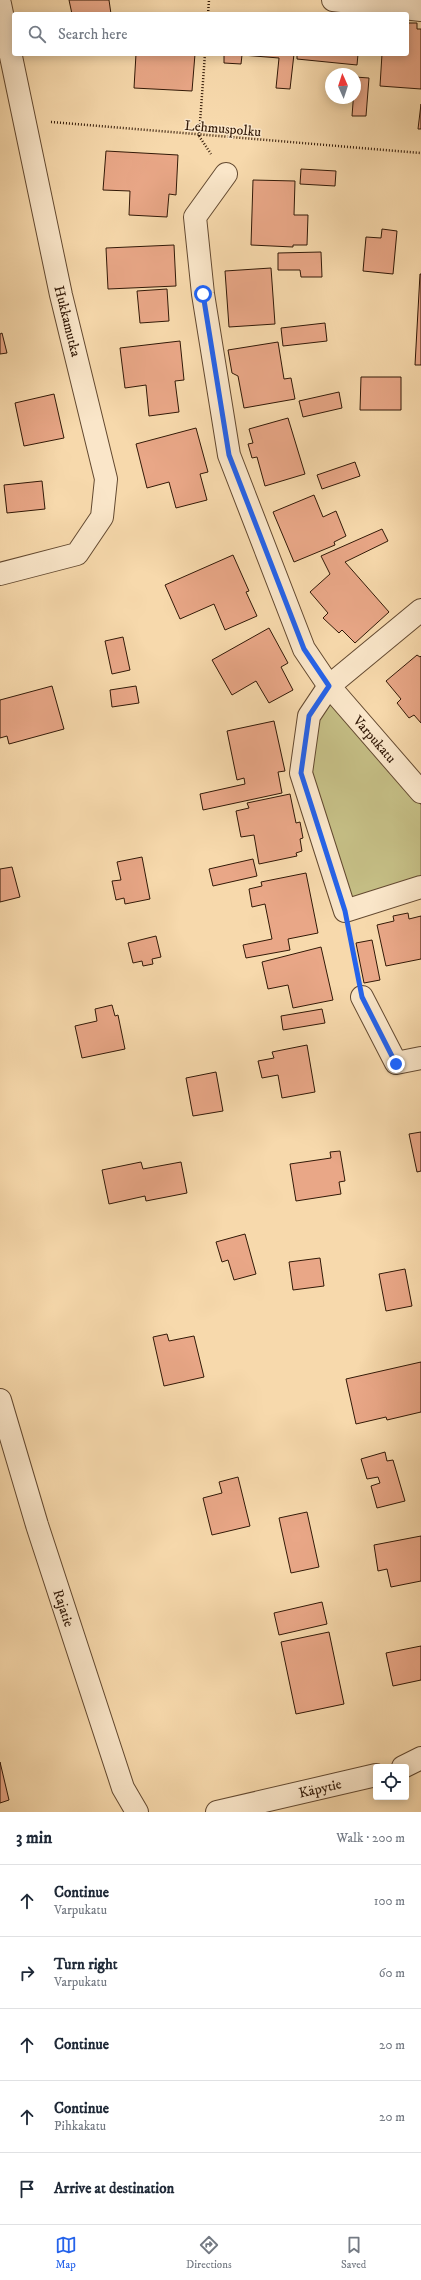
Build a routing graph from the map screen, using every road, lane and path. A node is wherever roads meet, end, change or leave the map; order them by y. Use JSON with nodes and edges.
{"nodes":[{"id":1,"x":209,"y":0,"type":"edge"},
{"id":2,"x":333,"y":0,"type":"edge"},
{"id":3,"x":0,"y":4,"type":"edge"},
{"id":4,"x":421,"y":10,"type":"edge"},
{"id":5,"x":208,"y":12,"type":"edge"},
{"id":6,"x":205,"y":56,"type":"edge"},
{"id":7,"x":27,"y":134,"type":"junction"},
{"id":8,"x":199,"y":136,"type":"junction"},
{"id":9,"x":421,"y":154,"type":"edge"},
{"id":10,"x":226,"y":174,"type":"dead end"},
{"id":11,"x":0,"y":574,"type":"edge"},
{"id":12,"x":421,"y":610,"type":"edge"},
{"id":13,"x":329,"y":686,"type":"junction"},
{"id":14,"x":421,"y":792,"type":"edge"},
{"id":15,"x":421,"y":887,"type":"edge"},
{"id":16,"x":345,"y":911,"type":"junction"},
{"id":17,"x":362,"y":997,"type":"joint"},
{"id":18,"x":421,"y":1058,"type":"edge"},
{"id":19,"x":0,"y":1400,"type":"edge"},
{"id":20,"x":421,"y":1758,"type":"edge"},
{"id":21,"x":408,"y":1764,"type":"edge"},
{"id":22,"x":373,"y":1776,"type":"edge"},
{"id":23,"x":137,"y":1812,"type":"edge"},
{"id":24,"x":217,"y":1812,"type":"edge"}],
"edges":[{"from":1,"to":5,"type":"path"},
{"from":2,"to":4,"type":"street"},
{"from":3,"to":7,"type":"street","name":"Hukkamutka"},
{"from":6,"to":8,"type":"path"},
{"from":7,"to":8,"type":"path","name":"Lehmuspolku"},
{"from":7,"to":11,"type":"street","name":"Hukkamutka"},
{"from":8,"to":9,"type":"path","name":"Lehmuspolku"},
{"from":10,"to":13,"type":"street","name":"Varpukatu"},
{"from":12,"to":13,"type":"street"},
{"from":13,"to":14,"type":"street","name":"Varpukatu"},
{"from":13,"to":16,"type":"street"},
{"from":15,"to":16,"type":"street"},
{"from":16,"to":17,"type":"path"},
{"from":17,"to":18,"type":"street"},
{"from":19,"to":23,"type":"street","name":"Rajatie"},
{"from":20,"to":21,"type":"street"},
{"from":22,"to":24,"type":"street","name":"Käpytie"}]}
